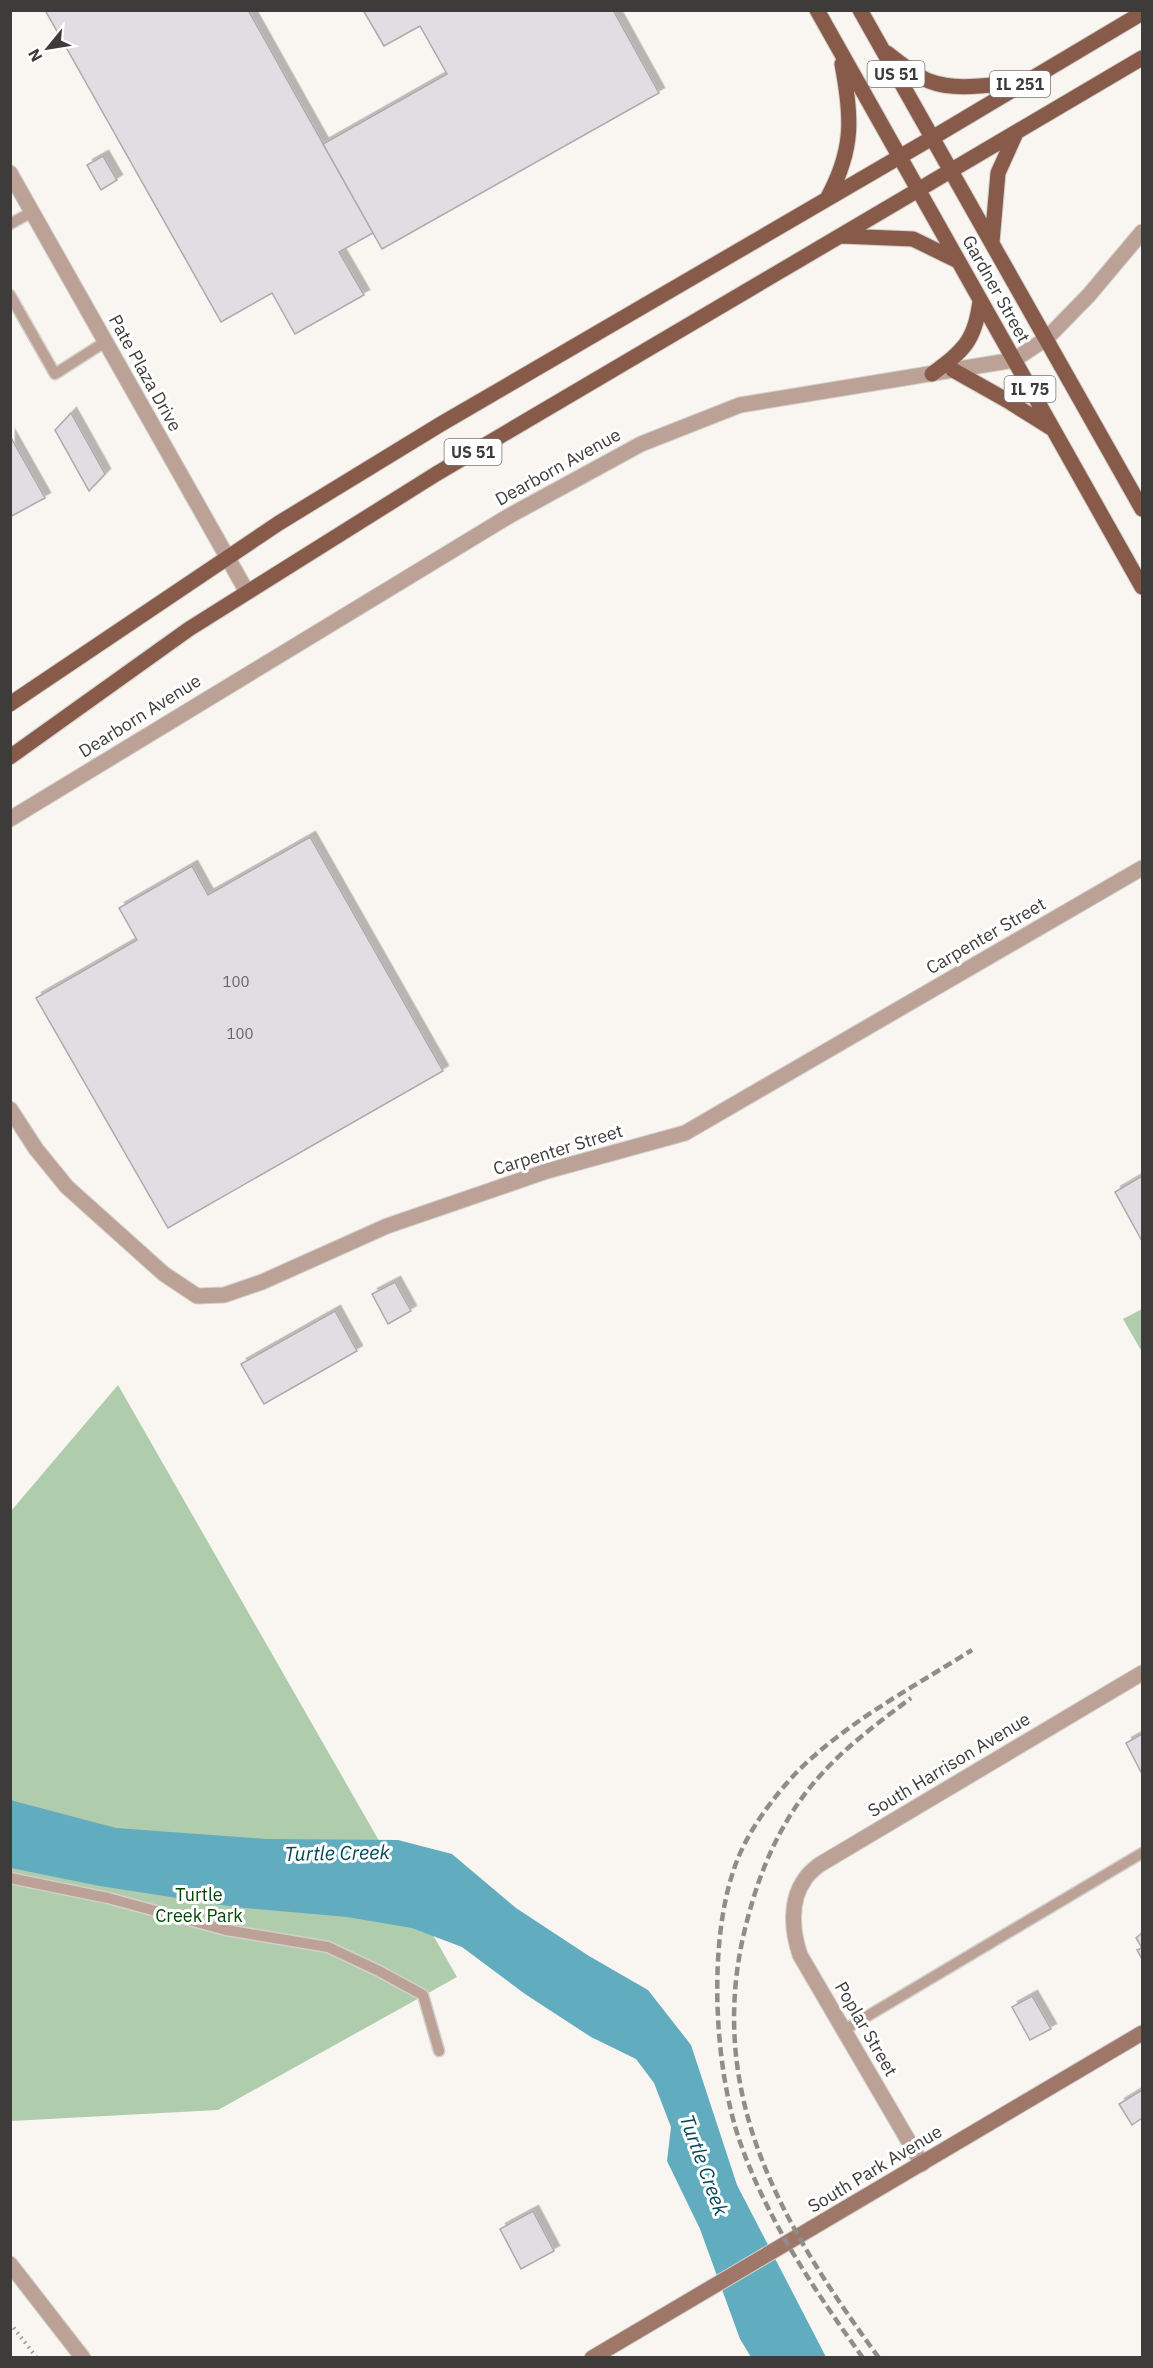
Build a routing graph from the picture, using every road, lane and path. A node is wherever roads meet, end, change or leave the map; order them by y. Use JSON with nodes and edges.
{"nodes":[{"id":1,"x":817,"y":10,"type":"edge"},
{"id":2,"x":861,"y":10,"type":"edge"},
{"id":3,"x":1143,"y":13,"type":"edge"},
{"id":4,"x":882,"y":49,"type":"junction"},
{"id":5,"x":840,"y":52,"type":"junction"},
{"id":6,"x":1143,"y":58,"type":"edge"},
{"id":7,"x":1024,"y":82,"type":"junction"},
{"id":8,"x":1017,"y":132,"type":"junction"},
{"id":9,"x":932,"y":138,"type":"junction"},
{"id":10,"x":899,"y":157,"type":"junction"},
{"id":11,"x":951,"y":171,"type":"junction"},
{"id":12,"x":10,"y":173,"type":"edge"},
{"id":13,"x":919,"y":190,"type":"junction"},
{"id":14,"x":828,"y":197,"type":"junction"},
{"id":15,"x":32,"y":212,"type":"junction"},
{"id":16,"x":10,"y":224,"type":"edge"},
{"id":17,"x":1143,"y":232,"type":"edge"},
{"id":18,"x":841,"y":236,"type":"junction"},
{"id":19,"x":992,"y":242,"type":"junction"},
{"id":20,"x":958,"y":261,"type":"junction"},
{"id":21,"x":10,"y":295,"type":"edge"},
{"id":22,"x":980,"y":300,"type":"junction"},
{"id":23,"x":1047,"y":338,"type":"junction"},
{"id":24,"x":105,"y":342,"type":"junction"},
{"id":25,"x":1014,"y":360,"type":"junction"},
{"id":26,"x":952,"y":370,"type":"junction"},
{"id":27,"x":932,"y":374,"type":"junction"},
{"id":28,"x":1053,"y":430,"type":"junction"},
{"id":29,"x":1143,"y":509,"type":"edge"},
{"id":30,"x":226,"y":557,"type":"junction"},
{"id":31,"x":1143,"y":587,"type":"edge"},
{"id":32,"x":247,"y":592,"type":"junction"},
{"id":33,"x":10,"y":704,"type":"edge"},
{"id":34,"x":10,"y":757,"type":"edge"},
{"id":35,"x":10,"y":819,"type":"edge"},
{"id":36,"x":1143,"y":868,"type":"edge"},
{"id":37,"x":10,"y":1109,"type":"edge"},
{"id":38,"x":1143,"y":1673,"type":"edge"},
{"id":39,"x":1143,"y":1853,"type":"edge"},
{"id":40,"x":10,"y":1878,"type":"edge"},
{"id":41,"x":795,"y":1907,"type":"joint"},
{"id":42,"x":844,"y":2030,"type":"junction"},
{"id":43,"x":1143,"y":2033,"type":"edge"},
{"id":44,"x":439,"y":2051,"type":"dead end"},
{"id":45,"x":922,"y":2164,"type":"junction"},
{"id":46,"x":10,"y":2264,"type":"edge"},
{"id":47,"x":10,"y":2323,"type":"edge"},
{"id":48,"x":37,"y":2358,"type":"edge"},
{"id":49,"x":83,"y":2358,"type":"edge"},
{"id":50,"x":592,"y":2358,"type":"edge"}],
"edges":[{"from":1,"to":5,"type":"main road","name":"Gardner Street"},
{"from":2,"to":4,"type":"main road","name":"Gardner Street","number":"US 51"},
{"from":3,"to":7,"type":"main road","number":"IL 251"},
{"from":4,"to":7,"type":"main road"},
{"from":4,"to":9,"type":"main road","name":"Gardner Street","number":"US 51"},
{"from":5,"to":10,"type":"main road","name":"Gardner Street","number":"IL 75"},
{"from":5,"to":14,"type":"main road"},
{"from":6,"to":8,"type":"main road","number":"IL 251"},
{"from":7,"to":9,"type":"main road","number":"IL 251"},
{"from":8,"to":11,"type":"main road","number":"IL 251"},
{"from":8,"to":19,"type":"main road"},
{"from":9,"to":10,"type":"main road","number":"IL 251"},
{"from":9,"to":11,"type":"main road","name":"Gardner Street","number":"US 51"},
{"from":10,"to":13,"type":"main road","name":"Gardner Street","number":"IL 75"},
{"from":10,"to":14,"type":"main road","number":"IL 251"},
{"from":11,"to":13,"type":"main road","number":"US 51"},
{"from":11,"to":19,"type":"main road","name":"Gardner Street","number":"IL 75"},
{"from":12,"to":15,"type":"street","name":"Pate Plaza Drive"},
{"from":13,"to":18,"type":"main road","number":"US 51"},
{"from":13,"to":20,"type":"main road","name":"Gardner Street","number":"IL 75"},
{"from":14,"to":30,"type":"main road","number":"US 51"},
{"from":15,"to":16,"type":"lane"},
{"from":15,"to":24,"type":"street","name":"Pate Plaza Drive"},
{"from":17,"to":23,"type":"street","name":"Dearborn Avenue"},
{"from":18,"to":20,"type":"main road"},
{"from":18,"to":32,"type":"main road","number":"US 51"},
{"from":19,"to":23,"type":"main road","name":"Gardner Street","number":"IL 75"},
{"from":20,"to":22,"type":"main road","name":"Gardner Street","number":"IL 75"},
{"from":21,"to":24,"type":"lane"},
{"from":22,"to":25,"type":"main road","name":"Gardner Street","number":"IL 75"},
{"from":22,"to":27,"type":"main road"},
{"from":23,"to":25,"type":"street","name":"Dearborn Avenue"},
{"from":23,"to":29,"type":"main road","name":"Gardner Street","number":"IL 75"},
{"from":24,"to":30,"type":"street","name":"Pate Plaza Drive"},
{"from":25,"to":26,"type":"street","name":"Dearborn Avenue"},
{"from":25,"to":28,"type":"main road","name":"Gardner Street","number":"IL 75"},
{"from":26,"to":27,"type":"street","name":"Dearborn Avenue"},
{"from":26,"to":28,"type":"main road"},
{"from":27,"to":35,"type":"street","name":"Dearborn Avenue"},
{"from":28,"to":31,"type":"main road","name":"Gardner Street","number":"IL 75"},
{"from":30,"to":32,"type":"street","name":"Pate Plaza Drive"},
{"from":30,"to":33,"type":"main road","number":"US 51"},
{"from":32,"to":34,"type":"main road","number":"US 51"},
{"from":36,"to":37,"type":"street","name":"Carpenter Street"},
{"from":38,"to":41,"type":"street","name":"South Harrison Avenue"},
{"from":39,"to":42,"type":"lane"},
{"from":40,"to":44,"type":"lane"},
{"from":41,"to":42,"type":"street","name":"Poplar Street"},
{"from":42,"to":45,"type":"street","name":"Poplar Street"},
{"from":43,"to":45,"type":"street","name":"South Park Avenue"},
{"from":45,"to":50,"type":"street","name":"South Park Avenue"},
{"from":46,"to":49,"type":"street"},
{"from":47,"to":48,"type":"path"}]}
